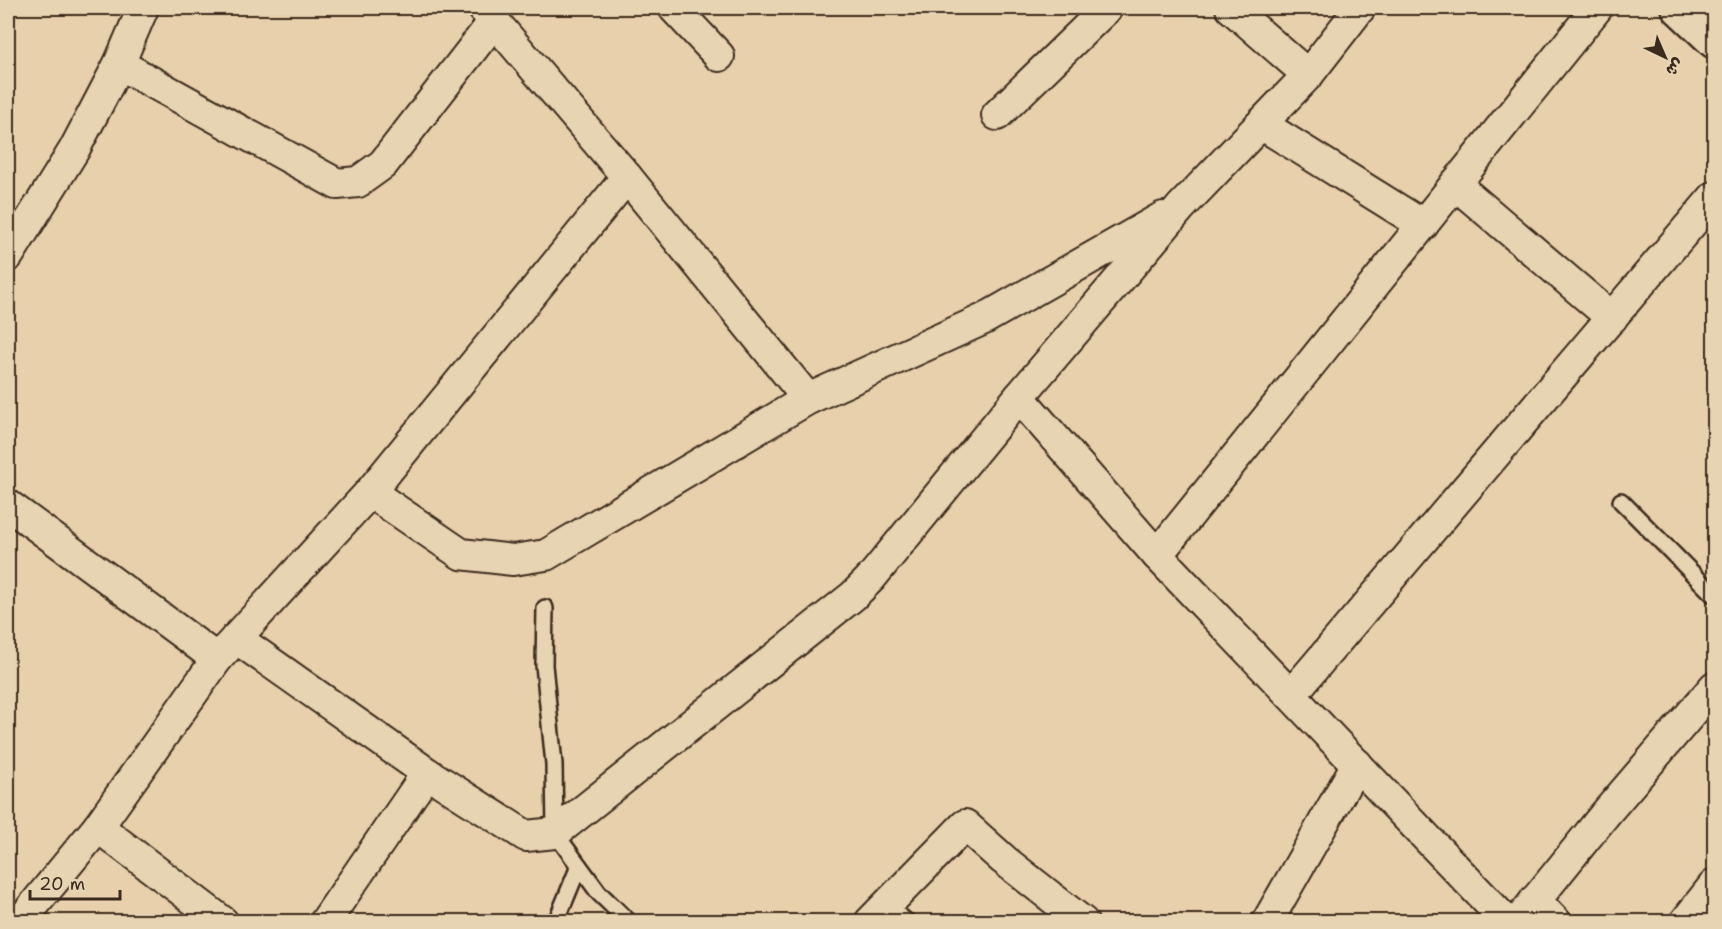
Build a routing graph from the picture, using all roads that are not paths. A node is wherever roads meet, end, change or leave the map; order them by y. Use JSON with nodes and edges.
{"nodes":[{"id":1,"x":142,"y":8,"type":"edge"},
{"id":2,"x":674,"y":8,"type":"edge"},
{"id":3,"x":1107,"y":8,"type":"edge"},
{"id":4,"x":1231,"y":8,"type":"edge"},
{"id":5,"x":1360,"y":8,"type":"edge"},
{"id":6,"x":1597,"y":8,"type":"edge"},
{"id":7,"x":1679,"y":8,"type":"edge"},
{"id":8,"x":489,"y":14,"type":"edge"},
{"id":9,"x":1714,"y":41,"type":"edge"},
{"id":10,"x":718,"y":56,"type":"dead end"},
{"id":11,"x":119,"y":64,"type":"junction"},
{"id":12,"x":1308,"y":75,"type":"junction"},
{"id":13,"x":997,"y":115,"type":"dead end"},
{"id":14,"x":1261,"y":124,"type":"junction"},
{"id":15,"x":627,"y":177,"type":"junction"},
{"id":16,"x":1455,"y":184,"type":"junction"},
{"id":17,"x":1714,"y":197,"type":"edge"},
{"id":18,"x":1181,"y":207,"type":"junction"},
{"id":19,"x":1423,"y":225,"type":"junction"},
{"id":20,"x":8,"y":256,"type":"edge"},
{"id":21,"x":1612,"y":318,"type":"junction"},
{"id":22,"x":1018,"y":397,"type":"junction"},
{"id":23,"x":808,"y":399,"type":"junction"},
{"id":24,"x":370,"y":492,"type":"junction"},
{"id":25,"x":1621,"y":501,"type":"dead end"},
{"id":26,"x":8,"y":505,"type":"edge"},
{"id":27,"x":1157,"y":555,"type":"junction"},
{"id":28,"x":1714,"y":595,"type":"edge"},
{"id":29,"x":545,"y":608,"type":"dead end"},
{"id":30,"x":227,"y":649,"type":"junction"},
{"id":31,"x":1714,"y":687,"type":"edge"},
{"id":32,"x":1291,"y":695,"type":"junction"},
{"id":33,"x":1357,"y":764,"type":"junction"},
{"id":34,"x":427,"y":773,"type":"junction"},
{"id":35,"x":98,"y":827,"type":"junction"},
{"id":36,"x":555,"y":833,"type":"junction"},
{"id":37,"x":579,"y":866,"type":"junction"},
{"id":38,"x":1714,"y":885,"type":"edge"},
{"id":39,"x":1527,"y":911,"type":"edge"},
{"id":40,"x":888,"y":916,"type":"edge"},
{"id":41,"x":20,"y":921,"type":"edge"},
{"id":42,"x":224,"y":921,"type":"edge"},
{"id":43,"x":325,"y":921,"type":"edge"},
{"id":44,"x":556,"y":921,"type":"edge"},
{"id":45,"x":629,"y":921,"type":"edge"},
{"id":46,"x":1083,"y":921,"type":"edge"},
{"id":47,"x":1268,"y":921,"type":"edge"},
{"id":48,"x":1508,"y":921,"type":"edge"},
{"id":49,"x":1556,"y":921,"type":"edge"},
{"id":50,"x":1685,"y":921,"type":"edge"}],
"edges":[{"from":1,"to":11,"type":"street"},
{"from":2,"to":10,"type":"street"},
{"from":3,"to":13,"type":"street"},
{"from":4,"to":12,"type":"street"},
{"from":5,"to":12,"type":"street"},
{"from":6,"to":16,"type":"street"},
{"from":7,"to":9,"type":"main road"},
{"from":8,"to":11,"type":"street"},
{"from":8,"to":15,"type":"street"},
{"from":11,"to":20,"type":"street"},
{"from":12,"to":14,"type":"street"},
{"from":14,"to":18,"type":"street"},
{"from":14,"to":19,"type":"street"},
{"from":15,"to":23,"type":"street"},
{"from":15,"to":24,"type":"street"},
{"from":16,"to":19,"type":"street"},
{"from":16,"to":21,"type":"street"},
{"from":17,"to":21,"type":"street"},
{"from":18,"to":22,"type":"street"},
{"from":18,"to":23,"type":"street"},
{"from":19,"to":27,"type":"street"},
{"from":21,"to":32,"type":"street"},
{"from":22,"to":27,"type":"street"},
{"from":22,"to":36,"type":"street"},
{"from":23,"to":24,"type":"street"},
{"from":24,"to":30,"type":"street"},
{"from":25,"to":28,"type":"lane"},
{"from":26,"to":30,"type":"street"},
{"from":27,"to":32,"type":"street"},
{"from":29,"to":36,"type":"lane"},
{"from":30,"to":34,"type":"street"},
{"from":30,"to":35,"type":"street"},
{"from":31,"to":39,"type":"street"},
{"from":32,"to":33,"type":"street"},
{"from":33,"to":47,"type":"street"},
{"from":33,"to":48,"type":"street"},
{"from":34,"to":36,"type":"street"},
{"from":34,"to":43,"type":"street"},
{"from":35,"to":41,"type":"street"},
{"from":35,"to":42,"type":"street"},
{"from":36,"to":37,"type":"lane"},
{"from":37,"to":44,"type":"lane"},
{"from":37,"to":45,"type":"lane"},
{"from":38,"to":50,"type":"street"},
{"from":39,"to":49,"type":"street"},
{"from":40,"to":46,"type":"street"}]}
